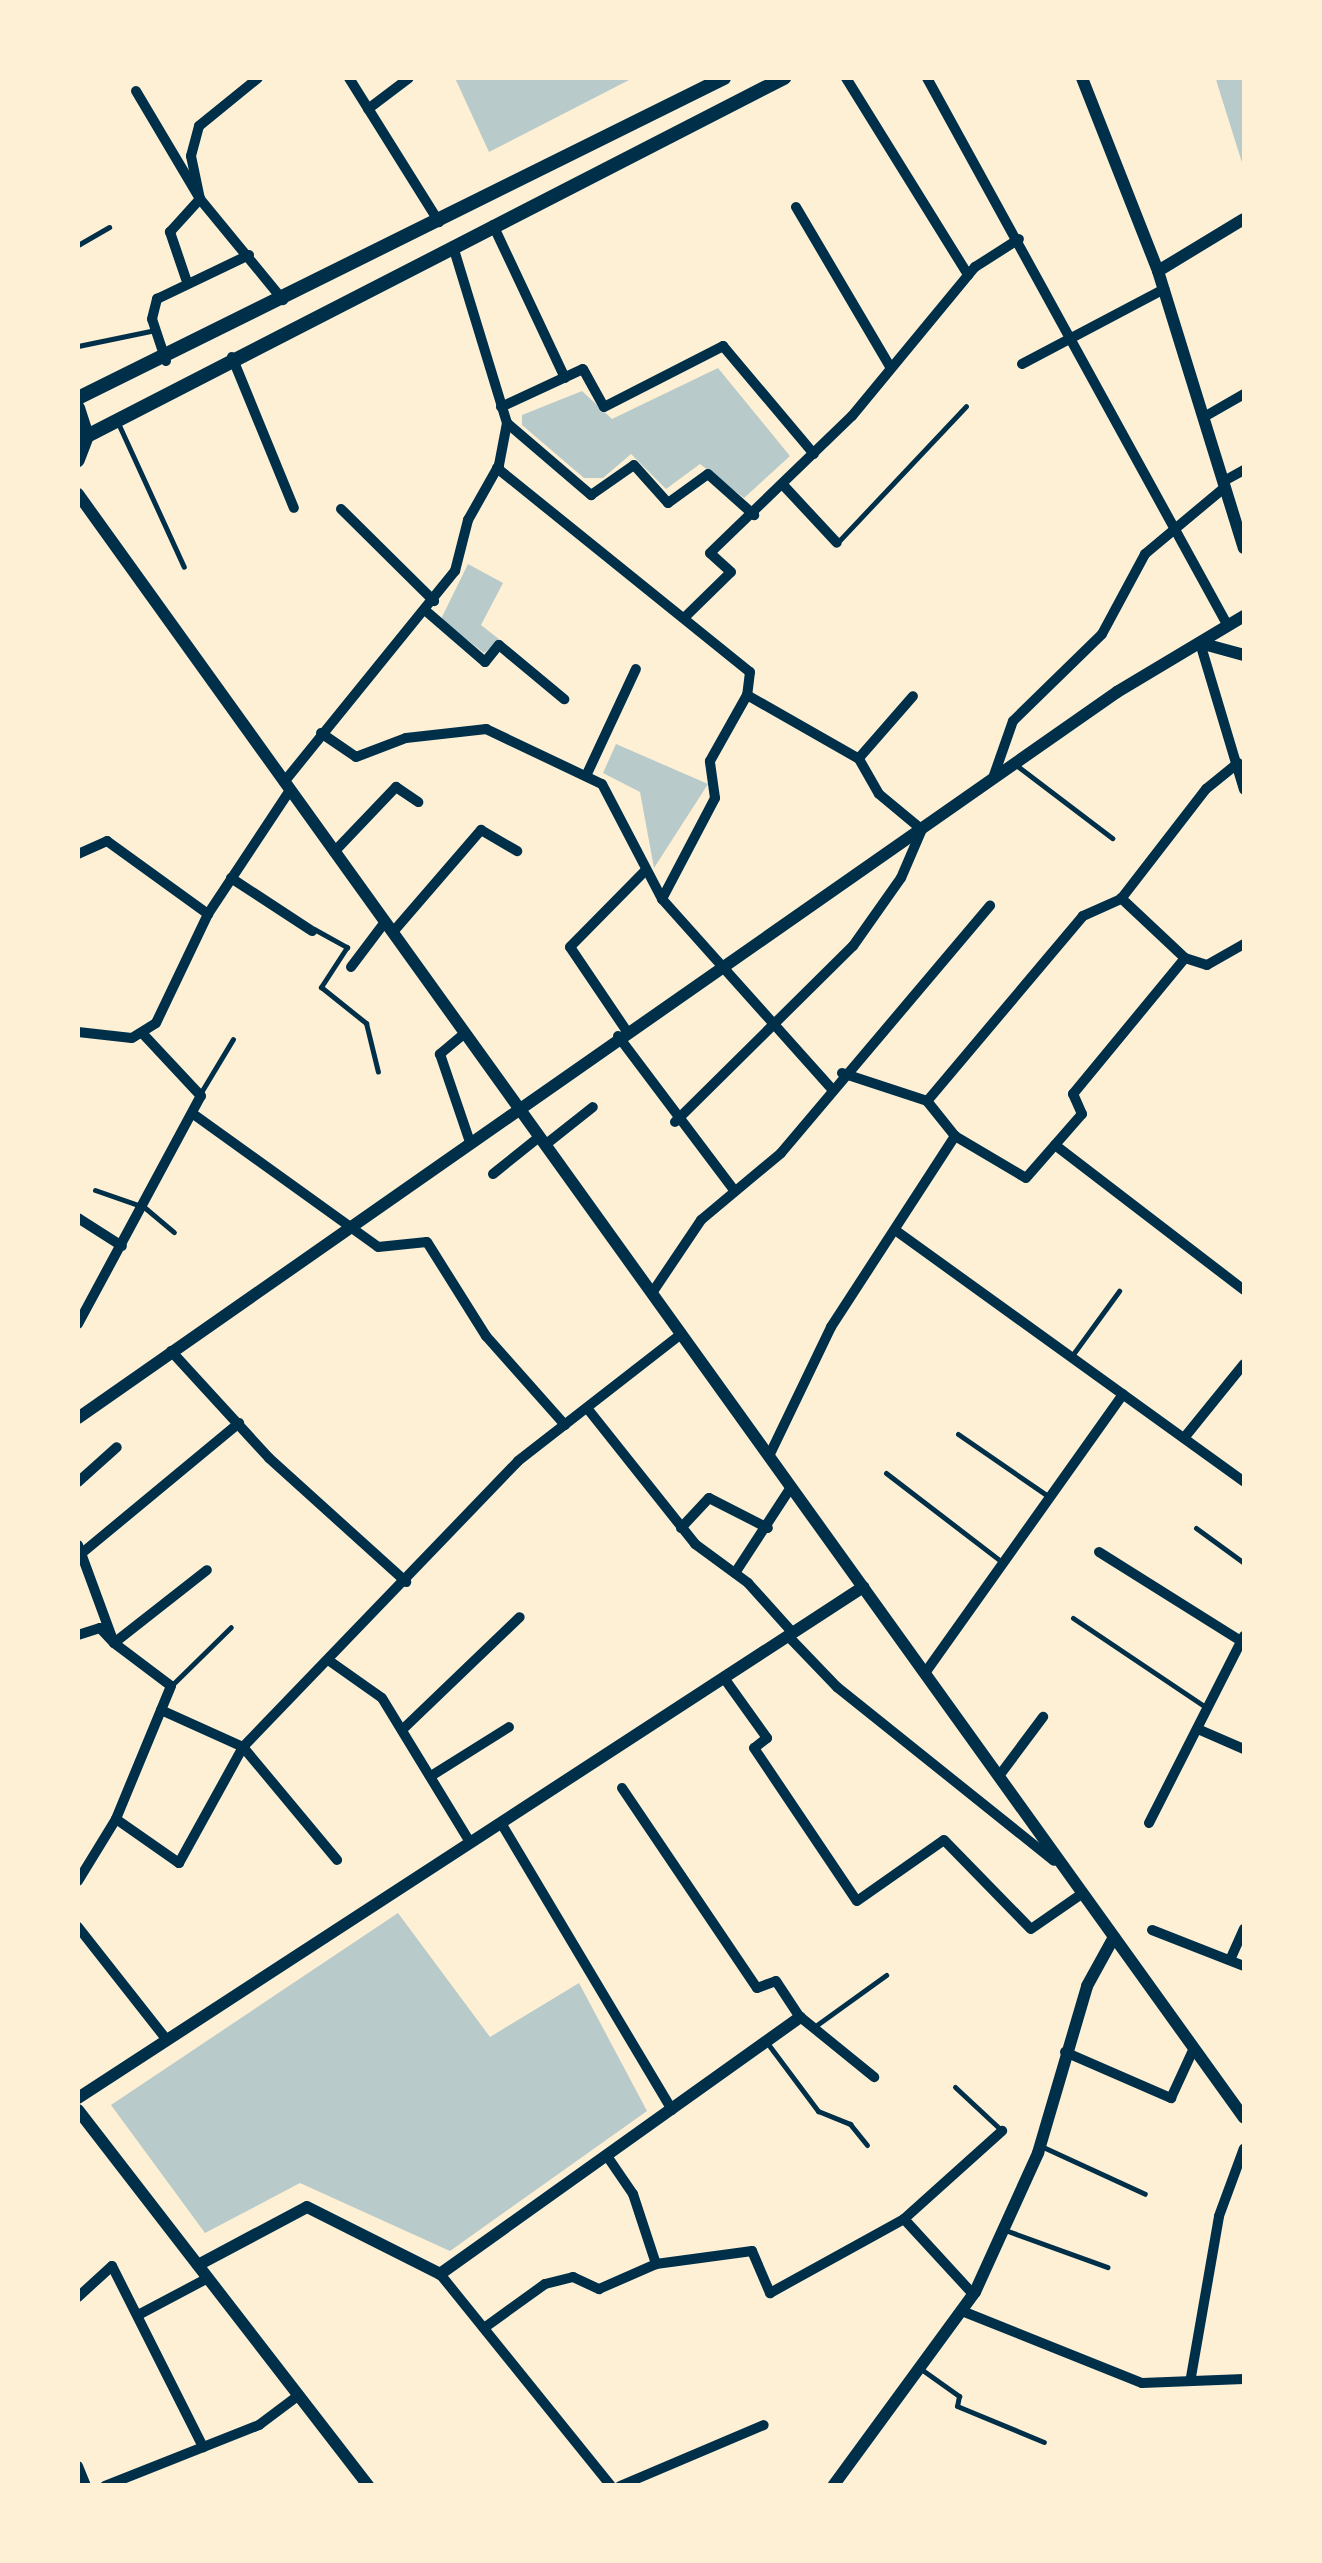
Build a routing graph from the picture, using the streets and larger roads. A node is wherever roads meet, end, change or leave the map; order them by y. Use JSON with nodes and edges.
{"nodes":[{"id":1,"x":258,"y":78,"type":"edge"},
{"id":2,"x":349,"y":78,"type":"edge"},
{"id":3,"x":409,"y":78,"type":"edge"},
{"id":4,"x":724,"y":78,"type":"edge"},
{"id":5,"x":784,"y":78,"type":"edge"},
{"id":6,"x":846,"y":78,"type":"edge"},
{"id":7,"x":928,"y":78,"type":"edge"},
{"id":8,"x":1082,"y":78,"type":"edge"},
{"id":9,"x":136,"y":91,"type":"dead end"},
{"id":10,"x":681,"y":100,"type":"junction"},
{"id":11,"x":368,"y":110,"type":"junction"},
{"id":12,"x":695,"y":122,"type":"junction"},
{"id":13,"x":200,"y":198,"type":"junction"},
{"id":14,"x":796,"y":207,"type":"dead end"},
{"id":15,"x":1244,"y":219,"type":"edge"},
{"id":16,"x":439,"y":222,"type":"junction"},
{"id":17,"x":493,"y":225,"type":"junction"},
{"id":18,"x":1019,"y":238,"type":"junction"},
{"id":19,"x":452,"y":246,"type":"junction"},
{"id":20,"x":248,"y":255,"type":"junction"},
{"id":21,"x":357,"y":264,"type":"junction"},
{"id":22,"x":1158,"y":271,"type":"junction"},
{"id":23,"x":968,"y":275,"type":"junction"},
{"id":24,"x":186,"y":278,"type":"junction"},
{"id":25,"x":369,"y":287,"type":"junction"},
{"id":26,"x":1164,"y":290,"type":"junction"},
{"id":27,"x":283,"y":300,"type":"junction"},
{"id":28,"x":1071,"y":336,"type":"junction"},
{"id":29,"x":232,"y":356,"type":"junction"},
{"id":30,"x":166,"y":361,"type":"junction"},
{"id":31,"x":1022,"y":364,"type":"dead end"},
{"id":32,"x":892,"y":368,"type":"junction"},
{"id":33,"x":565,"y":378,"type":"junction"},
{"id":34,"x":1244,"y":394,"type":"edge"},
{"id":35,"x":78,"y":398,"type":"edge"},
{"id":36,"x":501,"y":407,"type":"junction"},
{"id":37,"x":78,"y":408,"type":"edge"},
{"id":38,"x":1204,"y":417,"type":"junction"},
{"id":39,"x":507,"y":423,"type":"junction"},
{"id":40,"x":87,"y":436,"type":"junction"},
{"id":41,"x":814,"y":454,"type":"junction"},
{"id":42,"x":78,"y":460,"type":"edge"},
{"id":43,"x":498,"y":468,"type":"junction"},
{"id":44,"x":1244,"y":470,"type":"edge"},
{"id":45,"x":1225,"y":484,"type":"junction"},
{"id":46,"x":785,"y":487,"type":"junction"},
{"id":47,"x":78,"y":494,"type":"edge"},
{"id":48,"x":294,"y":508,"type":"dead end"},
{"id":49,"x":340,"y":509,"type":"dead end"},
{"id":50,"x":754,"y":514,"type":"junction"},
{"id":51,"x":1170,"y":526,"type":"junction"},
{"id":52,"x":1243,"y":539,"type":"edge"},
{"id":53,"x":837,"y":543,"type":"road end"},
{"id":54,"x":434,"y":601,"type":"junction"},
{"id":55,"x":426,"y":611,"type":"junction"},
{"id":56,"x":1244,"y":616,"type":"edge"},
{"id":57,"x":685,"y":617,"type":"junction"},
{"id":58,"x":1228,"y":626,"type":"junction"},
{"id":59,"x":1200,"y":643,"type":"junction"},
{"id":60,"x":1244,"y":655,"type":"edge"},
{"id":61,"x":636,"y":669,"type":"dead end"},
{"id":62,"x":747,"y":695,"type":"junction"},
{"id":63,"x":913,"y":696,"type":"dead end"},
{"id":64,"x":564,"y":699,"type":"dead end"},
{"id":65,"x":321,"y":733,"type":"junction"},
{"id":66,"x":858,"y":758,"type":"junction"},
{"id":67,"x":1238,"y":764,"type":"junction"},
{"id":68,"x":586,"y":776,"type":"junction"},
{"id":69,"x":993,"y":778,"type":"junction"},
{"id":70,"x":287,"y":786,"type":"junction"},
{"id":71,"x":1244,"y":790,"type":"edge"},
{"id":72,"x":418,"y":802,"type":"dead end"},
{"id":73,"x":922,"y":827,"type":"junction"},
{"id":74,"x":517,"y":851,"type":"dead end"},
{"id":75,"x":334,"y":852,"type":"junction"},
{"id":76,"x":78,"y":854,"type":"edge"},
{"id":77,"x":646,"y":871,"type":"junction"},
{"id":78,"x":232,"y":878,"type":"junction"},
{"id":79,"x":1121,"y":898,"type":"junction"},
{"id":80,"x":662,"y":900,"type":"junction"},
{"id":81,"x":990,"y":906,"type":"dead end"},
{"id":82,"x":208,"y":914,"type":"junction"},
{"id":83,"x":389,"y":927,"type":"junction"},
{"id":84,"x":312,"y":931,"type":"road end"},
{"id":85,"x":1244,"y":944,"type":"edge"},
{"id":86,"x":1184,"y":958,"type":"junction"},
{"id":87,"x":718,"y":966,"type":"junction"},
{"id":88,"x":351,"y":967,"type":"dead end"},
{"id":89,"x":774,"y":1030,"type":"junction"},
{"id":90,"x":78,"y":1032,"type":"edge"},
{"id":91,"x":142,"y":1033,"type":"junction"},
{"id":92,"x":622,"y":1033,"type":"junction"},
{"id":93,"x":465,"y":1034,"type":"junction"},
{"id":94,"x":842,"y":1072,"type":"junction"},
{"id":95,"x":830,"y":1086,"type":"junction"},
{"id":96,"x":928,"y":1101,"type":"junction"},
{"id":97,"x":517,"y":1105,"type":"junction"},
{"id":98,"x":593,"y":1107,"type":"dead end"},
{"id":99,"x":196,"y":1116,"type":"junction"},
{"id":100,"x":675,"y":1122,"type":"junction"},
{"id":101,"x":955,"y":1136,"type":"junction"},
{"id":102,"x":470,"y":1139,"type":"junction"},
{"id":103,"x":542,"y":1141,"type":"junction"},
{"id":104,"x":1054,"y":1146,"type":"junction"},
{"id":105,"x":493,"y":1174,"type":"dead end"},
{"id":106,"x":734,"y":1190,"type":"junction"},
{"id":107,"x":78,"y":1218,"type":"edge"},
{"id":108,"x":350,"y":1224,"type":"junction"},
{"id":109,"x":895,"y":1230,"type":"junction"},
{"id":110,"x":122,"y":1246,"type":"junction"},
{"id":111,"x":1244,"y":1290,"type":"edge"},
{"id":112,"x":652,"y":1294,"type":"junction"},
{"id":113,"x":78,"y":1324,"type":"edge"},
{"id":114,"x":681,"y":1334,"type":"junction"},
{"id":115,"x":171,"y":1351,"type":"junction"},
{"id":116,"x":1244,"y":1364,"type":"edge"},
{"id":117,"x":1123,"y":1394,"type":"junction"},
{"id":118,"x":587,"y":1408,"type":"junction"},
{"id":119,"x":78,"y":1418,"type":"edge"},
{"id":120,"x":239,"y":1424,"type":"junction"},
{"id":121,"x":564,"y":1425,"type":"junction"},
{"id":122,"x":1184,"y":1438,"type":"junction"},
{"id":123,"x":117,"y":1446,"type":"dead end"},
{"id":124,"x":769,"y":1456,"type":"junction"},
{"id":125,"x":78,"y":1482,"type":"edge"},
{"id":126,"x":1244,"y":1482,"type":"edge"},
{"id":127,"x":791,"y":1487,"type":"junction"},
{"id":128,"x":682,"y":1528,"type":"junction"},
{"id":129,"x":768,"y":1528,"type":"junction"},
{"id":130,"x":80,"y":1549,"type":"edge"},
{"id":131,"x":1098,"y":1552,"type":"dead end"},
{"id":132,"x":206,"y":1570,"type":"dead end"},
{"id":133,"x":736,"y":1573,"type":"junction"},
{"id":134,"x":406,"y":1582,"type":"junction"},
{"id":135,"x":863,"y":1588,"type":"junction"},
{"id":136,"x":520,"y":1617,"type":"dead end"},
{"id":137,"x":78,"y":1634,"type":"edge"},
{"id":138,"x":791,"y":1635,"type":"junction"},
{"id":139,"x":1244,"y":1640,"type":"edge"},
{"id":140,"x":114,"y":1643,"type":"junction"},
{"id":141,"x":331,"y":1662,"type":"junction"},
{"id":142,"x":924,"y":1672,"type":"junction"},
{"id":143,"x":724,"y":1678,"type":"junction"},
{"id":144,"x":161,"y":1710,"type":"junction"},
{"id":145,"x":1044,"y":1717,"type":"dead end"},
{"id":146,"x":509,"y":1727,"type":"dead end"},
{"id":147,"x":402,"y":1730,"type":"junction"},
{"id":148,"x":1200,"y":1730,"type":"junction"},
{"id":149,"x":244,"y":1747,"type":"junction"},
{"id":150,"x":1244,"y":1749,"type":"edge"},
{"id":151,"x":430,"y":1776,"type":"junction"},
{"id":152,"x":999,"y":1776,"type":"junction"},
{"id":153,"x":622,"y":1788,"type":"dead end"},
{"id":154,"x":116,"y":1819,"type":"junction"},
{"id":155,"x":501,"y":1822,"type":"junction"},
{"id":156,"x":1149,"y":1823,"type":"dead end"},
{"id":157,"x":470,"y":1842,"type":"junction"},
{"id":158,"x":337,"y":1860,"type":"dead end"},
{"id":159,"x":1070,"y":1875,"type":"junction"},
{"id":160,"x":78,"y":1881,"type":"edge"},
{"id":161,"x":1083,"y":1894,"type":"junction"},
{"id":162,"x":78,"y":1927,"type":"edge"},
{"id":163,"x":1244,"y":1929,"type":"edge"},
{"id":164,"x":1152,"y":1930,"type":"dead end"},
{"id":165,"x":1114,"y":1937,"type":"junction"},
{"id":166,"x":1230,"y":1960,"type":"junction"},
{"id":167,"x":1244,"y":1966,"type":"edge"},
{"id":168,"x":800,"y":2017,"type":"junction"},
{"id":169,"x":167,"y":2040,"type":"junction"},
{"id":170,"x":1194,"y":2048,"type":"junction"},
{"id":171,"x":1065,"y":2052,"type":"junction"},
{"id":172,"x":874,"y":2077,"type":"dead end"},
{"id":173,"x":78,"y":2098,"type":"edge"},
{"id":174,"x":78,"y":2110,"type":"edge"},
{"id":175,"x":672,"y":2110,"type":"junction"},
{"id":176,"x":1244,"y":2118,"type":"edge"},
{"id":177,"x":1002,"y":2131,"type":"road end"},
{"id":178,"x":1244,"y":2148,"type":"edge"},
{"id":179,"x":607,"y":2156,"type":"junction"},
{"id":180,"x":904,"y":2219,"type":"junction"},
{"id":181,"x":656,"y":2264,"type":"junction"},
{"id":182,"x":198,"y":2265,"type":"junction"},
{"id":183,"x":440,"y":2274,"type":"junction"},
{"id":184,"x":208,"y":2278,"type":"junction"},
{"id":185,"x":974,"y":2294,"type":"junction"},
{"id":186,"x":78,"y":2297,"type":"edge"},
{"id":187,"x":962,"y":2311,"type":"junction"},
{"id":188,"x":140,"y":2314,"type":"junction"},
{"id":189,"x":484,"y":2328,"type":"junction"},
{"id":190,"x":1191,"y":2377,"type":"junction"},
{"id":191,"x":1244,"y":2379,"type":"edge"},
{"id":192,"x":299,"y":2395,"type":"junction"},
{"id":193,"x":764,"y":2425,"type":"dead end"},
{"id":194,"x":203,"y":2447,"type":"junction"},
{"id":195,"x":78,"y":2466,"type":"edge"},
{"id":196,"x":86,"y":2486,"type":"edge"},
{"id":197,"x":105,"y":2486,"type":"edge"},
{"id":198,"x":370,"y":2486,"type":"edge"},
{"id":199,"x":611,"y":2486,"type":"edge"},
{"id":200,"x":620,"y":2486,"type":"edge"},
{"id":201,"x":833,"y":2486,"type":"edge"}],
"edges":[{"from":1,"to":13,"type":"street"},
{"from":2,"to":11,"type":"street"},
{"from":3,"to":11,"type":"street"},
{"from":4,"to":10,"type":"main road"},
{"from":5,"to":12,"type":"main road"},
{"from":6,"to":23,"type":"street"},
{"from":7,"to":18,"type":"street"},
{"from":8,"to":22,"type":"street"},
{"from":9,"to":13,"type":"street"},
{"from":10,"to":12,"type":"main road"},
{"from":10,"to":16,"type":"main road"},
{"from":11,"to":16,"type":"street"},
{"from":12,"to":17,"type":"main road"},
{"from":13,"to":20,"type":"street"},
{"from":13,"to":24,"type":"street"},
{"from":14,"to":32,"type":"street"},
{"from":15,"to":22,"type":"street"},
{"from":16,"to":19,"type":"main road"},
{"from":16,"to":21,"type":"main road"},
{"from":17,"to":19,"type":"main road"},
{"from":17,"to":33,"type":"street"},
{"from":18,"to":23,"type":"street"},
{"from":18,"to":28,"type":"street"},
{"from":19,"to":25,"type":"main road"},
{"from":19,"to":36,"type":"street"},
{"from":20,"to":24,"type":"street"},
{"from":20,"to":27,"type":"street"},
{"from":21,"to":25,"type":"main road"},
{"from":21,"to":27,"type":"main road"},
{"from":22,"to":26,"type":"street"},
{"from":23,"to":32,"type":"street"},
{"from":24,"to":30,"type":"street"},
{"from":25,"to":29,"type":"main road"},
{"from":26,"to":28,"type":"street"},
{"from":26,"to":38,"type":"street"},
{"from":27,"to":30,"type":"main road"},
{"from":28,"to":31,"type":"street"},
{"from":28,"to":51,"type":"street"},
{"from":29,"to":40,"type":"main road"},
{"from":29,"to":48,"type":"street"},
{"from":30,"to":35,"type":"main road"},
{"from":32,"to":41,"type":"street"},
{"from":33,"to":36,"type":"street"},
{"from":33,"to":41,"type":"street"},
{"from":34,"to":38,"type":"street"},
{"from":36,"to":39,"type":"street"},
{"from":37,"to":40,"type":"main road"},
{"from":38,"to":45,"type":"street"},
{"from":39,"to":43,"type":"street"},
{"from":39,"to":50,"type":"street"},
{"from":40,"to":42,"type":"main road"},
{"from":41,"to":46,"type":"street"},
{"from":43,"to":54,"type":"street"},
{"from":43,"to":57,"type":"street"},
{"from":44,"to":45,"type":"street"},
{"from":45,"to":51,"type":"street"},
{"from":45,"to":52,"type":"street"},
{"from":46,"to":50,"type":"street"},
{"from":46,"to":53,"type":"street"},
{"from":47,"to":70,"type":"street"},
{"from":49,"to":54,"type":"street"},
{"from":50,"to":57,"type":"street"},
{"from":51,"to":58,"type":"street"},
{"from":51,"to":69,"type":"street"},
{"from":54,"to":55,"type":"street"},
{"from":55,"to":64,"type":"street"},
{"from":55,"to":65,"type":"street"},
{"from":56,"to":58,"type":"street"},
{"from":57,"to":62,"type":"street"},
{"from":58,"to":59,"type":"street"},
{"from":59,"to":60,"type":"street"},
{"from":59,"to":67,"type":"street"},
{"from":59,"to":69,"type":"street"},
{"from":61,"to":68,"type":"street"},
{"from":62,"to":66,"type":"street"},
{"from":62,"to":80,"type":"street"},
{"from":63,"to":66,"type":"street"},
{"from":65,"to":68,"type":"street"},
{"from":65,"to":70,"type":"street"},
{"from":66,"to":73,"type":"street"},
{"from":67,"to":71,"type":"street"},
{"from":67,"to":79,"type":"street"},
{"from":68,"to":77,"type":"street"},
{"from":69,"to":73,"type":"street"},
{"from":70,"to":75,"type":"street"},
{"from":70,"to":78,"type":"street"},
{"from":72,"to":75,"type":"street"},
{"from":73,"to":87,"type":"street"},
{"from":73,"to":89,"type":"street"},
{"from":74,"to":83,"type":"street"},
{"from":75,"to":83,"type":"street"},
{"from":76,"to":82,"type":"street"},
{"from":77,"to":80,"type":"street"},
{"from":77,"to":92,"type":"street"},
{"from":78,"to":82,"type":"street"},
{"from":78,"to":84,"type":"street"},
{"from":79,"to":86,"type":"street"},
{"from":79,"to":96,"type":"street"},
{"from":80,"to":87,"type":"street"},
{"from":81,"to":94,"type":"street"},
{"from":82,"to":91,"type":"street"},
{"from":83,"to":88,"type":"street"},
{"from":83,"to":93,"type":"street"},
{"from":85,"to":86,"type":"street"},
{"from":86,"to":104,"type":"street"},
{"from":87,"to":89,"type":"street"},
{"from":87,"to":92,"type":"street"},
{"from":89,"to":95,"type":"street"},
{"from":89,"to":100,"type":"street"},
{"from":90,"to":91,"type":"street"},
{"from":91,"to":99,"type":"street"},
{"from":92,"to":97,"type":"street"},
{"from":92,"to":100,"type":"street"},
{"from":93,"to":97,"type":"street"},
{"from":93,"to":102,"type":"street"},
{"from":94,"to":95,"type":"street"},
{"from":94,"to":96,"type":"street"},
{"from":95,"to":106,"type":"street"},
{"from":96,"to":101,"type":"street"},
{"from":97,"to":102,"type":"street"},
{"from":97,"to":103,"type":"street"},
{"from":98,"to":103,"type":"street"},
{"from":99,"to":108,"type":"street"},
{"from":99,"to":110,"type":"street"},
{"from":100,"to":106,"type":"street"},
{"from":101,"to":104,"type":"street"},
{"from":101,"to":109,"type":"street"},
{"from":102,"to":108,"type":"street"},
{"from":103,"to":105,"type":"street"},
{"from":103,"to":112,"type":"street"},
{"from":104,"to":111,"type":"street"},
{"from":106,"to":112,"type":"street"},
{"from":107,"to":110,"type":"street"},
{"from":108,"to":115,"type":"street"},
{"from":108,"to":121,"type":"street"},
{"from":109,"to":117,"type":"street"},
{"from":109,"to":124,"type":"street"},
{"from":110,"to":113,"type":"street"},
{"from":112,"to":114,"type":"street"},
{"from":114,"to":118,"type":"street"},
{"from":114,"to":124,"type":"street"},
{"from":115,"to":119,"type":"street"},
{"from":115,"to":120,"type":"street"},
{"from":116,"to":122,"type":"street"},
{"from":117,"to":122,"type":"street"},
{"from":117,"to":142,"type":"street"},
{"from":118,"to":121,"type":"street"},
{"from":118,"to":128,"type":"street"},
{"from":120,"to":130,"type":"street"},
{"from":120,"to":134,"type":"street"},
{"from":121,"to":134,"type":"street"},
{"from":122,"to":126,"type":"street"},
{"from":123,"to":125,"type":"street"},
{"from":124,"to":127,"type":"street"},
{"from":127,"to":129,"type":"street"},
{"from":127,"to":135,"type":"street"},
{"from":128,"to":129,"type":"street"},
{"from":128,"to":133,"type":"street"},
{"from":129,"to":133,"type":"street"},
{"from":130,"to":140,"type":"street"},
{"from":131,"to":139,"type":"street"},
{"from":132,"to":140,"type":"street"},
{"from":133,"to":138,"type":"street"},
{"from":134,"to":141,"type":"street"},
{"from":135,"to":138,"type":"street"},
{"from":135,"to":142,"type":"street"},
{"from":136,"to":147,"type":"street"},
{"from":137,"to":140,"type":"street"},
{"from":138,"to":143,"type":"street"},
{"from":138,"to":159,"type":"street"},
{"from":139,"to":148,"type":"street"},
{"from":140,"to":144,"type":"street"},
{"from":141,"to":147,"type":"street"},
{"from":141,"to":149,"type":"street"},
{"from":142,"to":152,"type":"street"},
{"from":143,"to":155,"type":"street"},
{"from":143,"to":161,"type":"street"},
{"from":144,"to":149,"type":"street"},
{"from":144,"to":154,"type":"street"},
{"from":145,"to":152,"type":"street"},
{"from":146,"to":151,"type":"street"},
{"from":147,"to":151,"type":"street"},
{"from":148,"to":150,"type":"street"},
{"from":148,"to":156,"type":"street"},
{"from":149,"to":154,"type":"street"},
{"from":149,"to":158,"type":"street"},
{"from":151,"to":157,"type":"street"},
{"from":152,"to":159,"type":"street"},
{"from":153,"to":168,"type":"street"},
{"from":154,"to":160,"type":"street"},
{"from":155,"to":157,"type":"street"},
{"from":155,"to":175,"type":"street"},
{"from":157,"to":169,"type":"street"},
{"from":159,"to":161,"type":"street"},
{"from":161,"to":165,"type":"street"},
{"from":162,"to":169,"type":"street"},
{"from":163,"to":166,"type":"street"},
{"from":164,"to":166,"type":"street"},
{"from":165,"to":170,"type":"street"},
{"from":165,"to":171,"type":"street"},
{"from":166,"to":167,"type":"street"},
{"from":168,"to":172,"type":"street"},
{"from":168,"to":175,"type":"street"},
{"from":169,"to":173,"type":"street"},
{"from":170,"to":171,"type":"street"},
{"from":170,"to":176,"type":"street"},
{"from":171,"to":185,"type":"street"},
{"from":174,"to":182,"type":"street"},
{"from":175,"to":179,"type":"street"},
{"from":177,"to":180,"type":"street"},
{"from":178,"to":190,"type":"street"},
{"from":179,"to":181,"type":"street"},
{"from":179,"to":183,"type":"street"},
{"from":180,"to":181,"type":"street"},
{"from":180,"to":185,"type":"street"},
{"from":181,"to":189,"type":"street"},
{"from":182,"to":183,"type":"street"},
{"from":182,"to":184,"type":"street"},
{"from":183,"to":189,"type":"street"},
{"from":184,"to":188,"type":"street"},
{"from":184,"to":192,"type":"street"},
{"from":185,"to":187,"type":"street"},
{"from":186,"to":188,"type":"street"},
{"from":187,"to":190,"type":"street"},
{"from":187,"to":201,"type":"street"},
{"from":188,"to":194,"type":"street"},
{"from":189,"to":199,"type":"street"},
{"from":190,"to":191,"type":"street"},
{"from":192,"to":194,"type":"street"},
{"from":192,"to":198,"type":"street"},
{"from":193,"to":200,"type":"street"},
{"from":194,"to":197,"type":"street"},
{"from":195,"to":196,"type":"street"}]}
